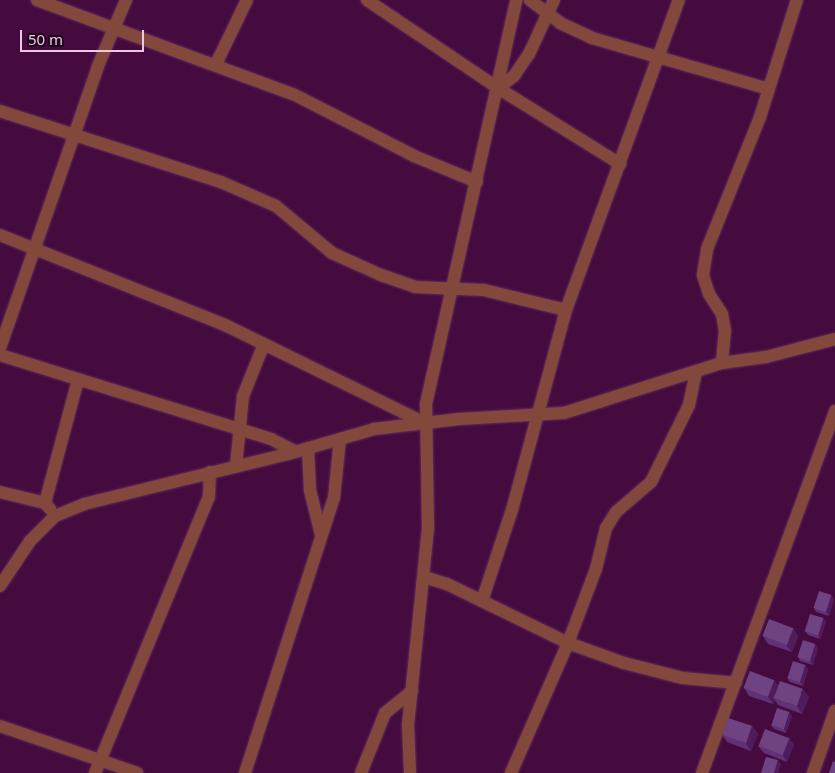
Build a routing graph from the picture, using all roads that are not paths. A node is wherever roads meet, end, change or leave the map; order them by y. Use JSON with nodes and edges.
{"nodes":[{"id":1,"x":37,"y":0,"type":"edge"},
{"id":2,"x":126,"y":0,"type":"edge"},
{"id":3,"x":247,"y":0,"type":"edge"},
{"id":4,"x":368,"y":0,"type":"edge"},
{"id":5,"x":516,"y":0,"type":"edge"},
{"id":6,"x":530,"y":0,"type":"edge"},
{"id":7,"x":554,"y":0,"type":"edge"},
{"id":8,"x":679,"y":0,"type":"edge"},
{"id":9,"x":797,"y":0,"type":"edge"},
{"id":10,"x":548,"y":14,"type":"junction"},
{"id":11,"x":114,"y":27,"type":"junction"},
{"id":12,"x":658,"y":58,"type":"junction"},
{"id":13,"x":216,"y":64,"type":"junction"},
{"id":14,"x":498,"y":88,"type":"junction"},
{"id":15,"x":769,"y":89,"type":"junction"},
{"id":16,"x":0,"y":111,"type":"edge"},
{"id":17,"x":76,"y":136,"type":"junction"},
{"id":18,"x":620,"y":164,"type":"junction"},
{"id":19,"x":477,"y":182,"type":"junction"},
{"id":20,"x":0,"y":235,"type":"edge"},
{"id":21,"x":34,"y":248,"type":"junction"},
{"id":22,"x":451,"y":287,"type":"junction"},
{"id":23,"x":566,"y":310,"type":"junction"},
{"id":24,"x":835,"y":339,"type":"edge"},
{"id":25,"x":264,"y":344,"type":"junction"},
{"id":26,"x":0,"y":348,"type":"edge"},
{"id":27,"x":0,"y":354,"type":"edge"},
{"id":28,"x":722,"y":363,"type":"junction"},
{"id":29,"x":696,"y":373,"type":"junction"},
{"id":30,"x":78,"y":380,"type":"junction"},
{"id":31,"x":835,"y":411,"type":"edge"},
{"id":32,"x":539,"y":415,"type":"junction"},
{"id":33,"x":426,"y":423,"type":"junction"},
{"id":34,"x":240,"y":431,"type":"junction"},
{"id":35,"x":340,"y":439,"type":"junction"},
{"id":36,"x":302,"y":450,"type":"junction"},
{"id":37,"x":236,"y":466,"type":"junction"},
{"id":38,"x":210,"y":472,"type":"junction"},
{"id":39,"x":0,"y":492,"type":"edge"},
{"id":40,"x":45,"y":503,"type":"junction"},
{"id":41,"x":55,"y":516,"type":"junction"},
{"id":42,"x":321,"y":535,"type":"junction"},
{"id":43,"x":424,"y":577,"type":"junction"},
{"id":44,"x":0,"y":586,"type":"edge"},
{"id":45,"x":482,"y":601,"type":"junction"},
{"id":46,"x":568,"y":643,"type":"junction"},
{"id":47,"x":736,"y":683,"type":"junction"},
{"id":48,"x":412,"y":691,"type":"junction"},
{"id":49,"x":835,"y":711,"type":"edge"},
{"id":50,"x":0,"y":726,"type":"edge"},
{"id":51,"x":100,"y":760,"type":"junction"},
{"id":52,"x":95,"y":773,"type":"edge"},
{"id":53,"x":137,"y":773,"type":"edge"},
{"id":54,"x":245,"y":773,"type":"edge"},
{"id":55,"x":361,"y":773,"type":"edge"},
{"id":56,"x":410,"y":773,"type":"edge"},
{"id":57,"x":511,"y":773,"type":"edge"},
{"id":58,"x":702,"y":773,"type":"edge"},
{"id":59,"x":813,"y":773,"type":"edge"}],
"edges":[{"from":1,"to":11,"type":"street"},
{"from":2,"to":11,"type":"street"},
{"from":3,"to":13,"type":"street"},
{"from":4,"to":14,"type":"street"},
{"from":5,"to":14,"type":"street"},
{"from":6,"to":10,"type":"street"},
{"from":7,"to":10,"type":"street"},
{"from":8,"to":12,"type":"street"},
{"from":9,"to":15,"type":"street"},
{"from":10,"to":12,"type":"street"},
{"from":10,"to":14,"type":"street"},
{"from":11,"to":13,"type":"street"},
{"from":11,"to":17,"type":"street"},
{"from":12,"to":15,"type":"street"},
{"from":12,"to":18,"type":"street"},
{"from":13,"to":19,"type":"street"},
{"from":14,"to":18,"type":"street"},
{"from":14,"to":19,"type":"street"},
{"from":15,"to":28,"type":"street"},
{"from":16,"to":17,"type":"street"},
{"from":17,"to":21,"type":"street"},
{"from":17,"to":22,"type":"street"},
{"from":18,"to":23,"type":"street"},
{"from":19,"to":22,"type":"street"},
{"from":20,"to":21,"type":"street"},
{"from":21,"to":25,"type":"street"},
{"from":21,"to":26,"type":"street"},
{"from":22,"to":23,"type":"street"},
{"from":22,"to":33,"type":"street"},
{"from":23,"to":32,"type":"street"},
{"from":24,"to":28,"type":"street"},
{"from":25,"to":33,"type":"street"},
{"from":25,"to":34,"type":"street"},
{"from":27,"to":30,"type":"street"},
{"from":28,"to":29,"type":"street"},
{"from":29,"to":32,"type":"street"},
{"from":29,"to":46,"type":"street"},
{"from":30,"to":34,"type":"street"},
{"from":30,"to":40,"type":"street"},
{"from":31,"to":47,"type":"street"},
{"from":32,"to":33,"type":"street"},
{"from":32,"to":45,"type":"street"},
{"from":33,"to":35,"type":"street"},
{"from":33,"to":43,"type":"street"},
{"from":34,"to":36,"type":"street"},
{"from":34,"to":37,"type":"street"},
{"from":35,"to":36,"type":"street"},
{"from":35,"to":42,"type":"street"},
{"from":36,"to":37,"type":"street"},
{"from":36,"to":42,"type":"street"},
{"from":37,"to":38,"type":"street"},
{"from":38,"to":41,"type":"street"},
{"from":38,"to":51,"type":"street"},
{"from":39,"to":40,"type":"street"},
{"from":40,"to":41,"type":"street"},
{"from":41,"to":44,"type":"street"},
{"from":42,"to":54,"type":"street"},
{"from":43,"to":45,"type":"street"},
{"from":43,"to":48,"type":"street"},
{"from":45,"to":46,"type":"street"},
{"from":46,"to":47,"type":"street"},
{"from":46,"to":57,"type":"street"},
{"from":47,"to":58,"type":"street"},
{"from":48,"to":55,"type":"street"},
{"from":48,"to":56,"type":"street"},
{"from":49,"to":59,"type":"street"},
{"from":50,"to":51,"type":"street"},
{"from":51,"to":52,"type":"street"},
{"from":51,"to":53,"type":"street"}]}
